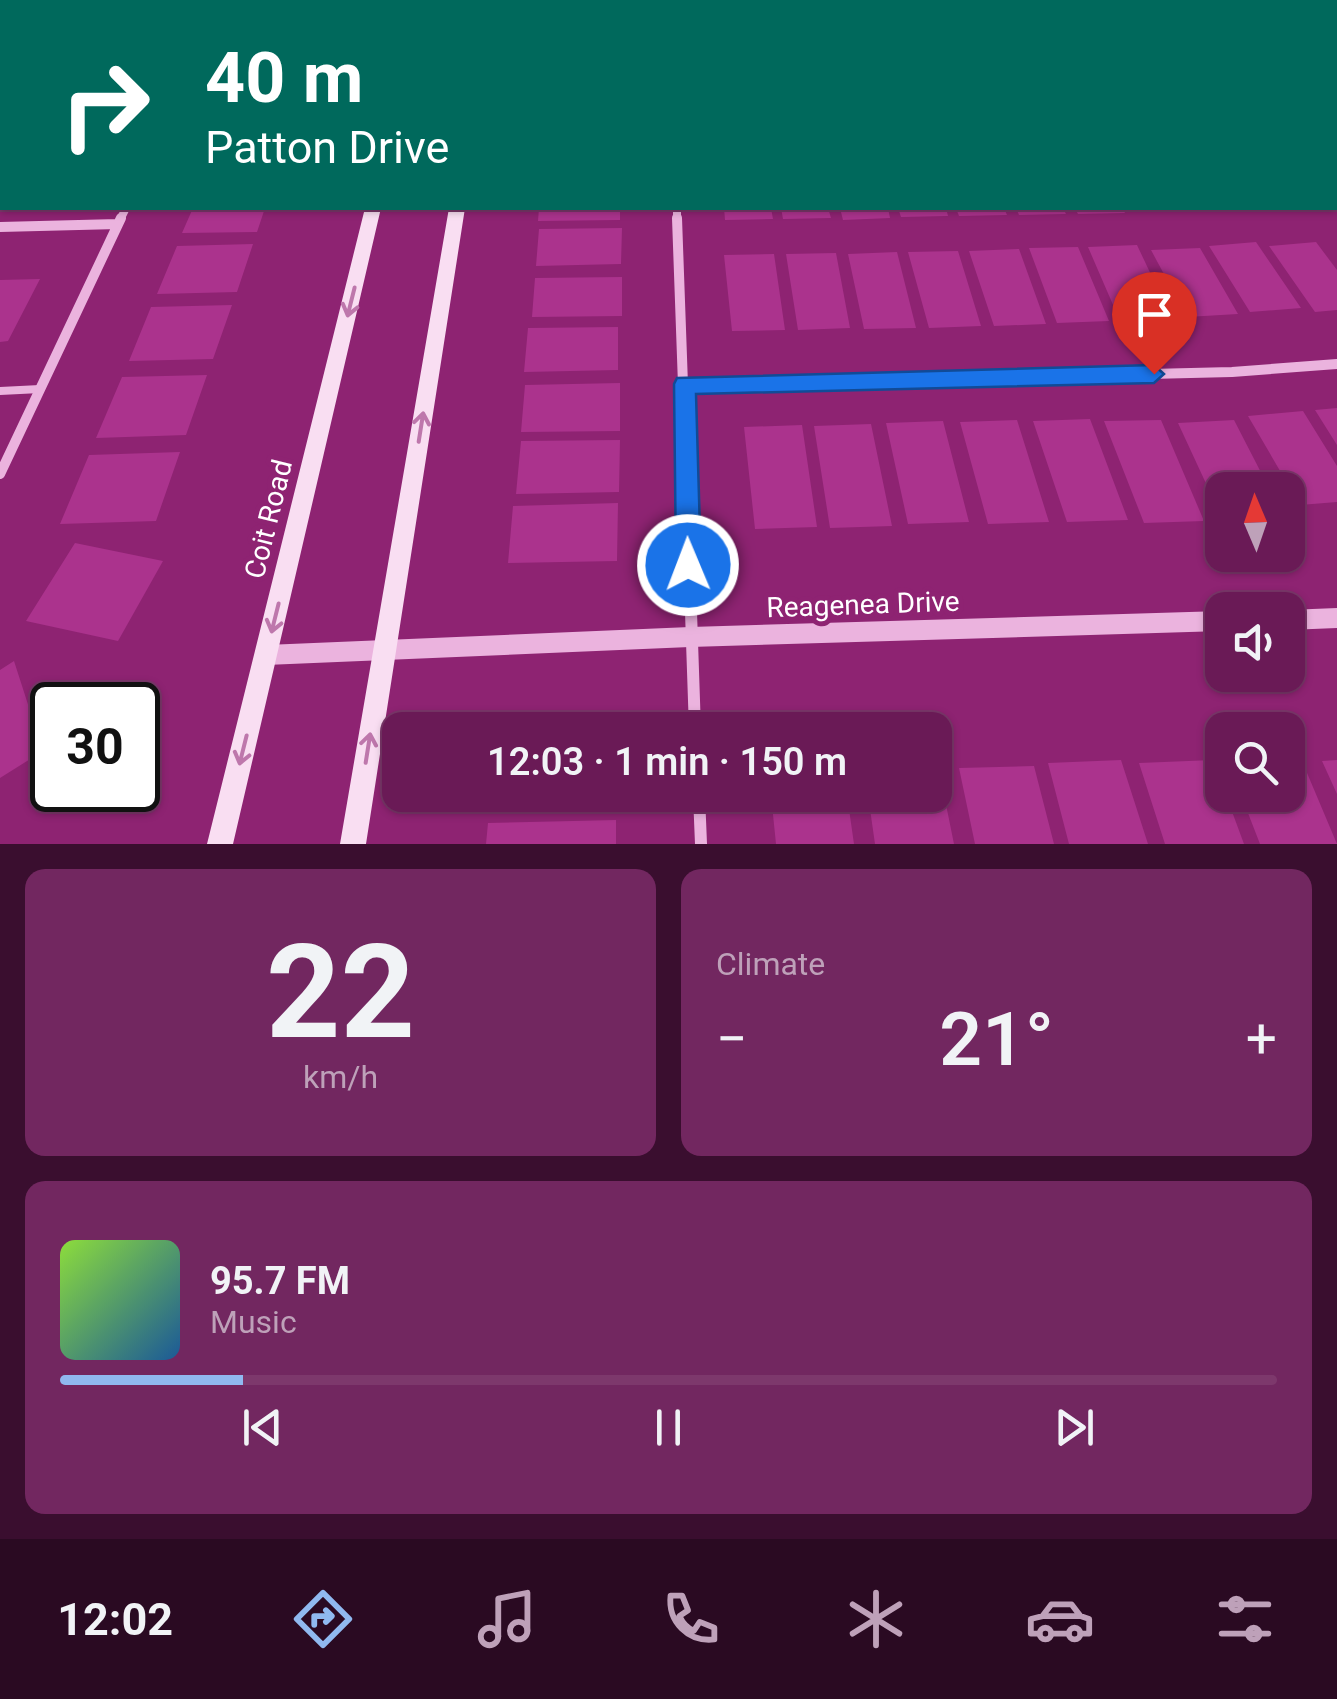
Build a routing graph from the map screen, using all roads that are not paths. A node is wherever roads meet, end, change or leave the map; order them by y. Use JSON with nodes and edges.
{"nodes":[{"id":1,"x":125,"y":210,"type":"edge"},
{"id":2,"x":373,"y":210,"type":"edge"},
{"id":3,"x":457,"y":210,"type":"edge"},
{"id":4,"x":677,"y":210,"type":"edge"},
{"id":5,"x":118,"y":224,"type":"junction"},
{"id":6,"x":0,"y":227,"type":"edge"},
{"id":7,"x":1337,"y":364,"type":"edge"},
{"id":8,"x":685,"y":384,"type":"junction"},
{"id":9,"x":41,"y":389,"type":"junction"},
{"id":10,"x":0,"y":391,"type":"edge"},
{"id":11,"x":0,"y":474,"type":"edge"},
{"id":12,"x":1337,"y":618,"type":"edge"},
{"id":13,"x":1305,"y":619,"type":"edge"},
{"id":14,"x":1205,"y":622,"type":"edge"},
{"id":15,"x":690,"y":637,"type":"junction"},
{"id":16,"x":384,"y":649,"type":"junction"},
{"id":17,"x":266,"y":656,"type":"junction"},
{"id":18,"x":694,"y":712,"type":"edge"},
{"id":19,"x":700,"y":812,"type":"edge"},
{"id":20,"x":220,"y":844,"type":"edge"},
{"id":21,"x":353,"y":844,"type":"edge"},
{"id":22,"x":701,"y":844,"type":"edge"}],
"edges":[{"from":1,"to":5,"type":"street"},
{"from":2,"to":17,"type":"main road","name":"Coit Road","one_way":true},
{"from":16,"to":3,"type":"main road","one_way":true},
{"from":4,"to":8,"type":"street"},
{"from":5,"to":6,"type":"street"},
{"from":5,"to":9,"type":"street"},
{"from":7,"to":8,"type":"street"},
{"from":8,"to":15,"type":"street"},
{"from":9,"to":10,"type":"lane"},
{"from":9,"to":11,"type":"street"},
{"from":12,"to":13,"type":"street"},
{"from":14,"to":15,"type":"street","name":"Reagenea Drive"},
{"from":15,"to":16,"type":"street","name":"Reagenea Drive"},
{"from":15,"to":18,"type":"street"},
{"from":16,"to":17,"type":"street","name":"Reagenea Drive"},
{"from":21,"to":16,"type":"main road","one_way":true},
{"from":17,"to":20,"type":"main road","name":"Coit Road","one_way":true},
{"from":19,"to":22,"type":"street"}]}
